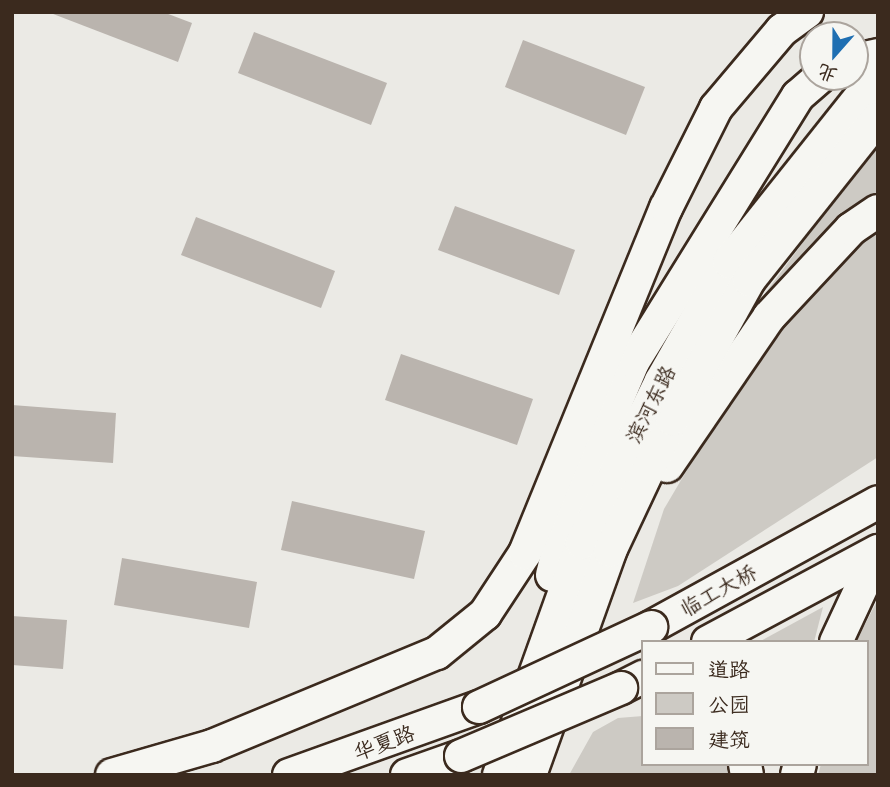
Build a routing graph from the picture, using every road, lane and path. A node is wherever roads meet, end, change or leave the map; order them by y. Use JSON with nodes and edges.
{"nodes":[{"id":1,"x":807,"y":12,"type":"edge"},
{"id":2,"x":878,"y":75,"type":"edge"},
{"id":3,"x":806,"y":91,"type":"edge"},
{"id":4,"x":878,"y":118,"type":"edge"},
{"id":5,"x":878,"y":211,"type":"edge"},
{"id":6,"x":878,"y":502,"type":"edge"},
{"id":7,"x":610,"y":551,"type":"junction"},
{"id":8,"x":878,"y":551,"type":"edge"},
{"id":9,"x":712,"y":640,"type":"edge"},
{"id":10,"x":837,"y":640,"type":"edge"},
{"id":11,"x":540,"y":646,"type":"junction"},
{"id":12,"x":636,"y":687,"type":"edge"},
{"id":13,"x":520,"y":702,"type":"junction"},
{"id":14,"x":479,"y":707,"type":"joint"},
{"id":15,"x":541,"y":737,"type":"junction"},
{"id":16,"x":473,"y":766,"type":"edge"},
{"id":17,"x":112,"y":775,"type":"edge"},
{"id":18,"x":289,"y":775,"type":"edge"},
{"id":19,"x":407,"y":775,"type":"edge"},
{"id":20,"x":499,"y":775,"type":"edge"},
{"id":21,"x":530,"y":775,"type":"edge"},
{"id":22,"x":537,"y":775,"type":"edge"}],
"edges":[{"from":1,"to":17,"type":"main road"},
{"from":2,"to":11,"type":"main road","name":"滨河东路"},
{"from":3,"to":11,"type":"main road"},
{"from":4,"to":7,"type":"main road","name":"滨河东路"},
{"from":5,"to":7,"type":"main road"},
{"from":6,"to":14,"type":"main road","name":"临工大桥","bridge":true},
{"from":7,"to":15,"type":"main road","name":"滨河东路"},
{"from":8,"to":9,"type":"main road","name":"临工大桥"},
{"from":8,"to":10,"type":"main road"},
{"from":11,"to":13,"type":"main road","name":"滨河东路"},
{"from":12,"to":16,"type":"main road","bridge":true},
{"from":13,"to":16,"type":"main road"},
{"from":13,"to":20,"type":"main road","name":"滨河东路"},
{"from":14,"to":18,"type":"main road","name":"华夏路"},
{"from":15,"to":21,"type":"main road","name":"滨河东路"},
{"from":15,"to":22,"type":"main road"},
{"from":16,"to":19,"type":"main road","name":"华夏路"}]}
